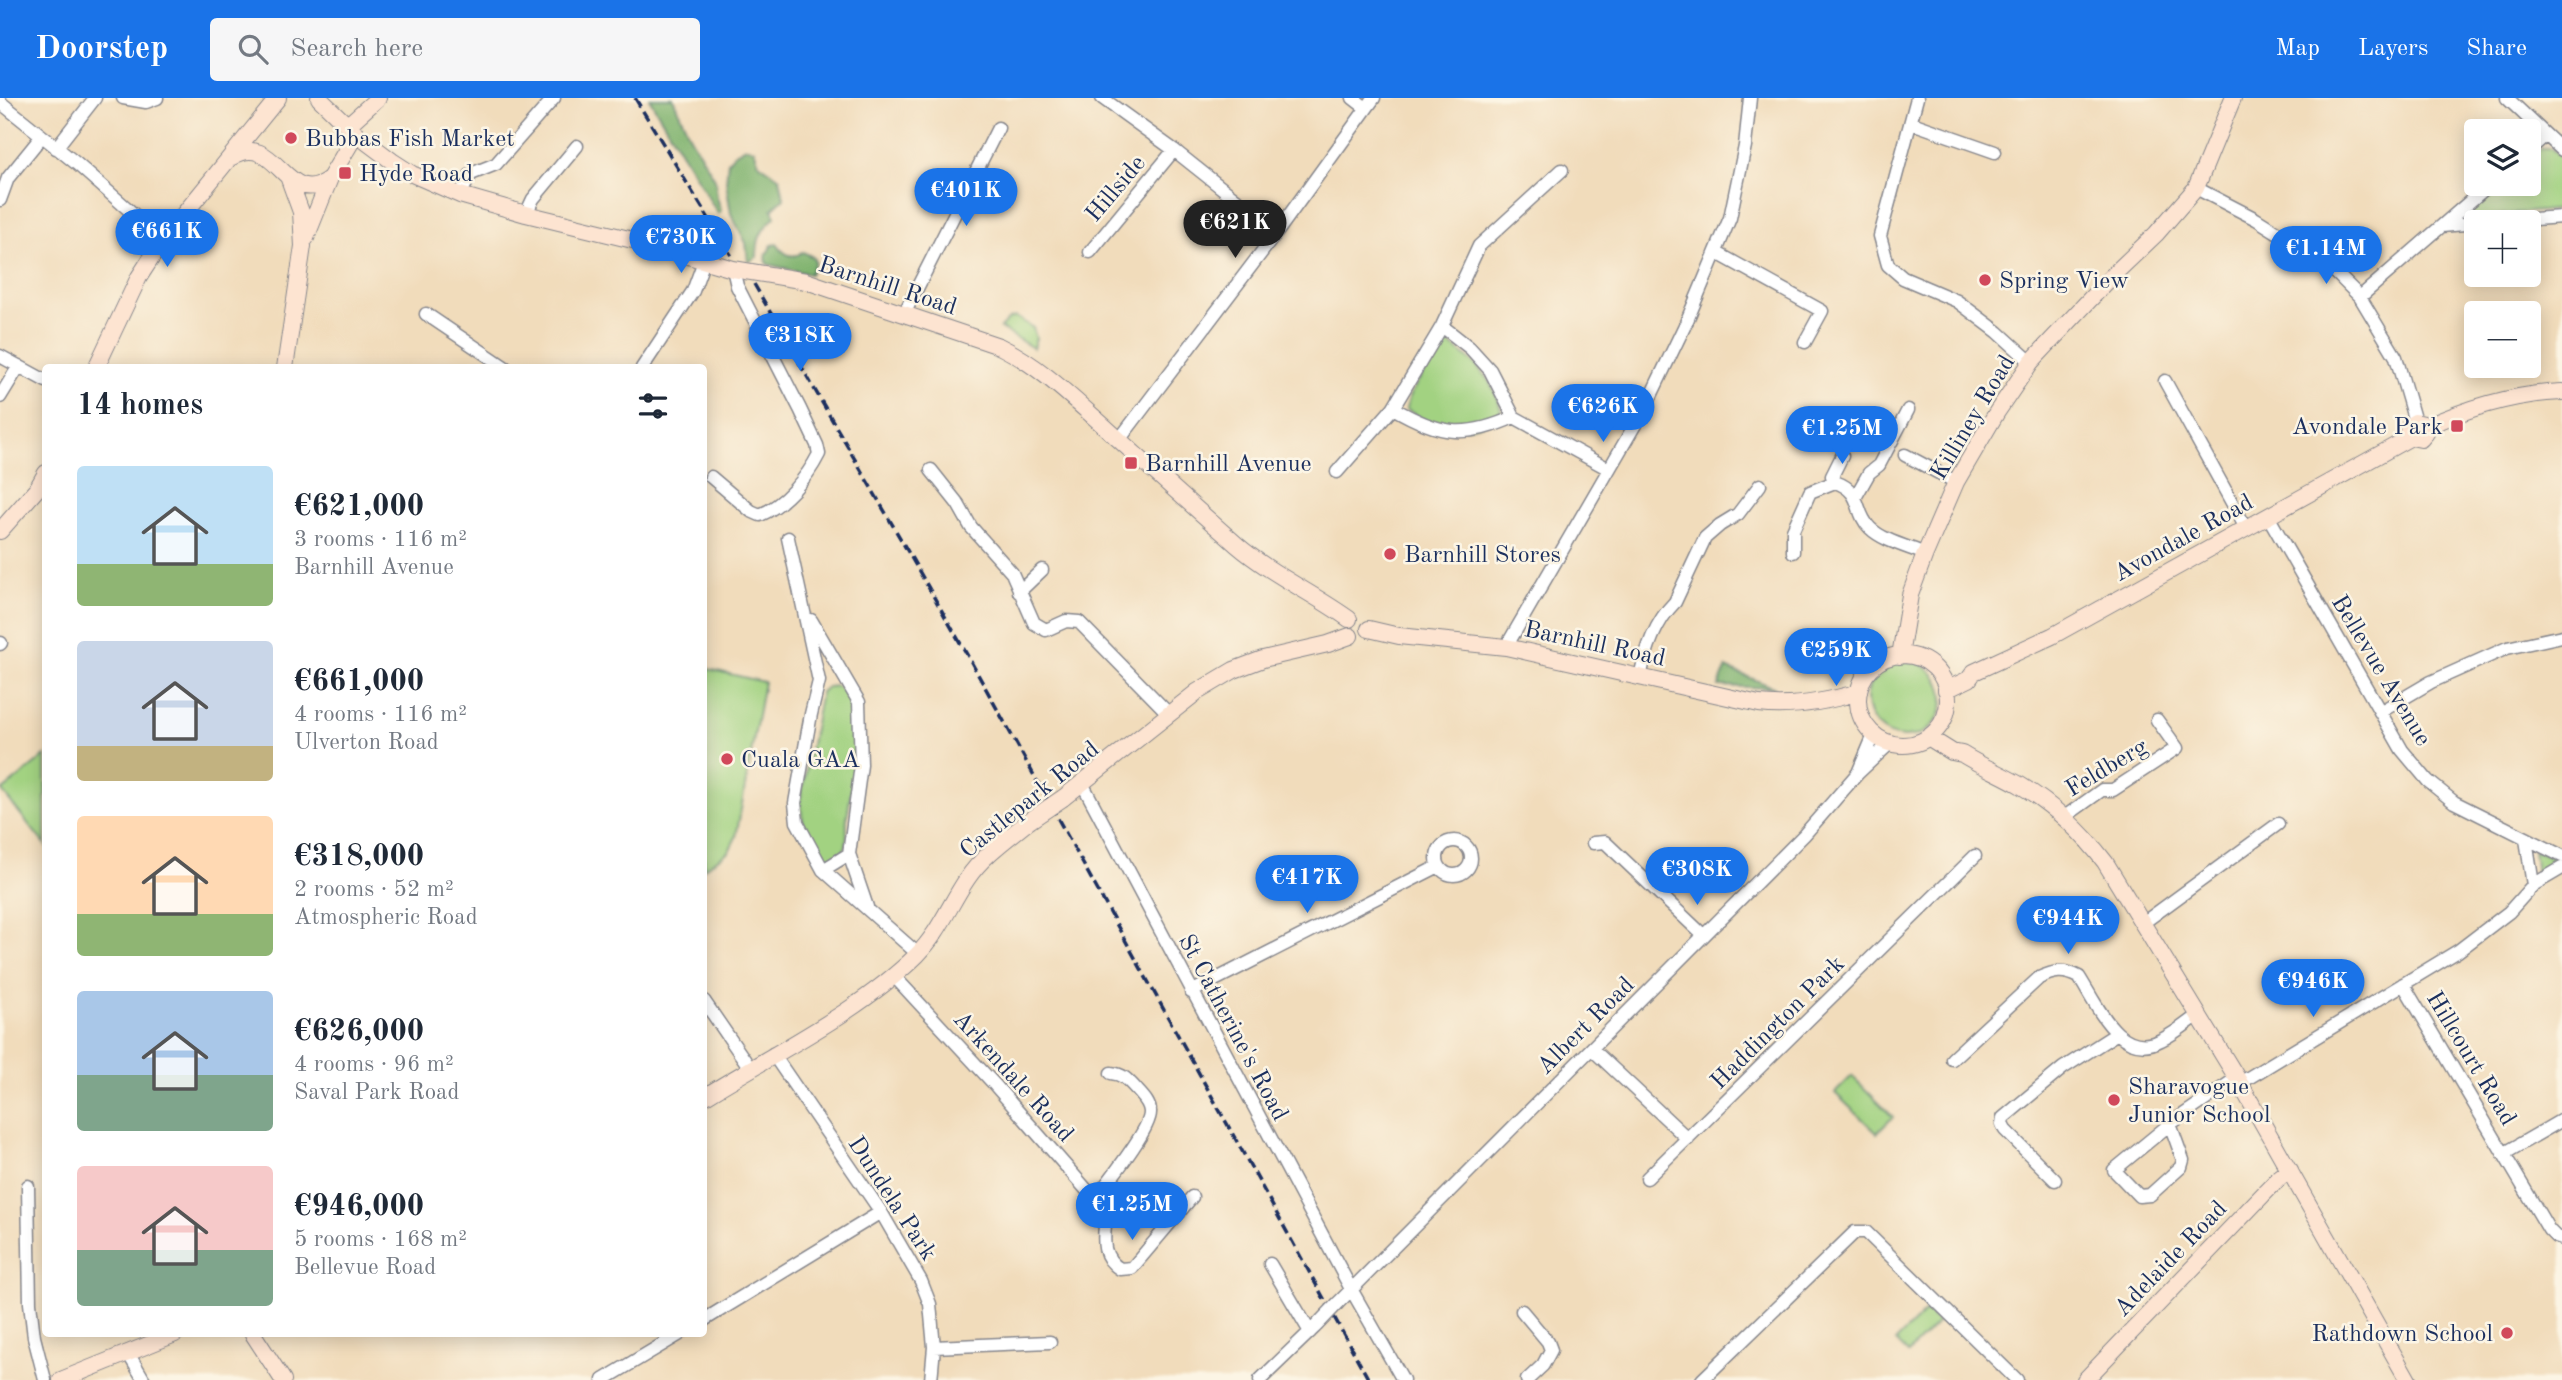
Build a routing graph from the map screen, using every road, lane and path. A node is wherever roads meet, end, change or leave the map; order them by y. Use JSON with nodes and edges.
{"nodes":[{"id":1,"x":95,"y":98,"type":"edge"},
{"id":2,"x":123,"y":98,"type":"edge"},
{"id":3,"x":157,"y":98,"type":"edge"},
{"id":4,"x":278,"y":98,"type":"edge"},
{"id":5,"x":319,"y":98,"type":"edge"},
{"id":6,"x":378,"y":98,"type":"edge"},
{"id":7,"x":554,"y":98,"type":"edge"},
{"id":8,"x":1102,"y":98,"type":"edge"},
{"id":9,"x":1353,"y":98,"type":"edge"},
{"id":10,"x":1750,"y":98,"type":"edge"},
{"id":11,"x":1917,"y":98,"type":"edge"},
{"id":12,"x":2233,"y":98,"type":"edge"},
{"id":13,"x":2507,"y":98,"type":"edge"},
{"id":14,"x":0,"y":102,"type":"edge"},
{"id":15,"x":1370,"y":103,"type":"edge"},
{"id":16,"x":266,"y":114,"type":"junction"},
{"id":17,"x":1912,"y":123,"type":"junction"},
{"id":18,"x":998,"y":128,"type":"dead end"},
{"id":19,"x":352,"y":129,"type":"junction"},
{"id":20,"x":2546,"y":135,"type":"junction"},
{"id":21,"x":42,"y":136,"type":"junction"},
{"id":22,"x":2541,"y":139,"type":"edge"},
{"id":23,"x":577,"y":146,"type":"dead end"},
{"id":24,"x":56,"y":148,"type":"junction"},
{"id":25,"x":1174,"y":150,"type":"junction"},
{"id":26,"x":2562,"y":150,"type":"edge"},
{"id":27,"x":1995,"y":152,"type":"dead end"},
{"id":28,"x":271,"y":159,"type":"junction"},
{"id":29,"x":225,"y":162,"type":"junction"},
{"id":30,"x":1562,"y":170,"type":"dead end"},
{"id":31,"x":330,"y":178,"type":"junction"},
{"id":32,"x":289,"y":179,"type":"junction"},
{"id":33,"x":2196,"y":188,"type":"junction"},
{"id":34,"x":460,"y":195,"type":"junction"},
{"id":35,"x":2476,"y":196,"type":"edge"},
{"id":36,"x":0,"y":200,"type":"edge"},
{"id":37,"x":526,"y":214,"type":"junction"},
{"id":38,"x":2562,"y":217,"type":"edge"},
{"id":39,"x":2541,"y":218,"type":"edge"},
{"id":40,"x":2464,"y":224,"type":"edge"},
{"id":41,"x":2442,"y":226,"type":"junction"},
{"id":42,"x":1277,"y":232,"type":"junction"},
{"id":43,"x":163,"y":240,"type":"junction"},
{"id":44,"x":303,"y":246,"type":"junction"},
{"id":45,"x":1090,"y":252,"type":"dead end"},
{"id":46,"x":1717,"y":253,"type":"junction"},
{"id":47,"x":704,"y":261,"type":"junction"},
{"id":48,"x":733,"y":269,"type":"junction"},
{"id":49,"x":2360,"y":297,"type":"junction"},
{"id":50,"x":426,"y":314,"type":"dead end"},
{"id":51,"x":904,"y":314,"type":"junction"},
{"id":52,"x":1442,"y":326,"type":"junction"},
{"id":53,"x":1805,"y":342,"type":"dead end"},
{"id":54,"x":0,"y":356,"type":"edge"},
{"id":55,"x":2031,"y":362,"type":"junction"},
{"id":56,"x":98,"y":364,"type":"edge"},
{"id":57,"x":286,"y":364,"type":"edge"},
{"id":58,"x":500,"y":364,"type":"edge"},
{"id":59,"x":645,"y":364,"type":"edge"},
{"id":60,"x":19,"y":366,"type":"junction"},
{"id":61,"x":42,"y":379,"type":"edge"},
{"id":62,"x":2165,"y":381,"type":"dead end"},
{"id":63,"x":2562,"y":392,"type":"edge"},
{"id":64,"x":0,"y":397,"type":"edge"},
{"id":65,"x":1393,"y":408,"type":"junction"},
{"id":66,"x":1908,"y":410,"type":"dead end"},
{"id":67,"x":1514,"y":417,"type":"junction"},
{"id":68,"x":2419,"y":428,"type":"junction"},
{"id":69,"x":1119,"y":440,"type":"junction"},
{"id":70,"x":1905,"y":455,"type":"dead end"},
{"id":71,"x":1842,"y":456,"type":"dead end"},
{"id":72,"x":1608,"y":468,"type":"junction"},
{"id":73,"x":932,"y":470,"type":"dead end"},
{"id":74,"x":1337,"y":472,"type":"dead end"},
{"id":75,"x":710,"y":477,"type":"dead end"},
{"id":76,"x":1835,"y":481,"type":"junction"},
{"id":77,"x":1956,"y":482,"type":"junction"},
{"id":78,"x":1760,"y":485,"type":"dead end"},
{"id":79,"x":41,"y":492,"type":"edge"},
{"id":80,"x":1856,"y":496,"type":"junction"},
{"id":81,"x":2268,"y":516,"type":"junction"},
{"id":82,"x":2246,"y":528,"type":"junction"},
{"id":83,"x":0,"y":531,"type":"edge"},
{"id":84,"x":788,"y":538,"type":"dead end"},
{"id":85,"x":1793,"y":552,"type":"dead end"},
{"id":86,"x":1925,"y":554,"type":"junction"},
{"id":87,"x":1042,"y":570,"type":"dead end"},
{"id":88,"x":1019,"y":592,"type":"junction"},
{"id":89,"x":805,"y":611,"type":"junction"},
{"id":90,"x":1350,"y":627,"type":"junction"},
{"id":91,"x":2562,"y":636,"type":"edge"},
{"id":92,"x":1506,"y":647,"type":"junction"},
{"id":93,"x":1900,"y":656,"type":"junction"},
{"id":94,"x":841,"y":671,"type":"junction"},
{"id":95,"x":1640,"y":677,"type":"junction"},
{"id":96,"x":819,"y":681,"type":"junction"},
{"id":97,"x":1944,"y":684,"type":"junction"},
{"id":98,"x":1858,"y":692,"type":"junction"},
{"id":99,"x":1809,"y":703,"type":"junction"},
{"id":100,"x":1859,"y":709,"type":"junction"},
{"id":101,"x":2380,"y":712,"type":"junction"},
{"id":102,"x":1170,"y":715,"type":"junction"},
{"id":103,"x":2157,"y":720,"type":"dead end"},
{"id":104,"x":1933,"y":732,"type":"junction"},
{"id":105,"x":1874,"y":735,"type":"junction"},
{"id":106,"x":1890,"y":743,"type":"junction"},
{"id":107,"x":1858,"y":773,"type":"junction"},
{"id":108,"x":1082,"y":783,"type":"junction"},
{"id":109,"x":2063,"y":818,"type":"junction"},
{"id":110,"x":2278,"y":824,"type":"dead end"},
{"id":111,"x":2526,"y":839,"type":"junction"},
{"id":112,"x":1593,"y":844,"type":"dead end"},
{"id":113,"x":849,"y":854,"type":"junction"},
{"id":114,"x":1975,"y":856,"type":"dead end"},
{"id":115,"x":2562,"y":856,"type":"edge"},
{"id":116,"x":1438,"y":866,"type":"dead end"},
{"id":117,"x":2562,"y":868,"type":"edge"},
{"id":118,"x":823,"y":870,"type":"junction"},
{"id":119,"x":2533,"y":886,"type":"junction"},
{"id":120,"x":868,"y":910,"type":"junction"},
{"id":121,"x":2143,"y":923,"type":"junction"},
{"id":122,"x":1703,"y":935,"type":"junction"},
{"id":123,"x":918,"y":954,"type":"junction"},
{"id":124,"x":893,"y":975,"type":"junction"},
{"id":125,"x":2403,"y":984,"type":"junction"},
{"id":126,"x":1191,"y":992,"type":"junction"},
{"id":127,"x":707,"y":1005,"type":"edge"},
{"id":128,"x":2198,"y":1015,"type":"junction"},
{"id":129,"x":2116,"y":1034,"type":"junction"},
{"id":130,"x":1592,"y":1049,"type":"junction"},
{"id":131,"x":773,"y":1054,"type":"junction"},
{"id":132,"x":1952,"y":1059,"type":"dead end"},
{"id":133,"x":750,"y":1068,"type":"junction"},
{"id":134,"x":1111,"y":1073,"type":"dead end"},
{"id":135,"x":2239,"y":1080,"type":"junction"},
{"id":136,"x":707,"y":1095,"type":"edge"},
{"id":137,"x":2562,"y":1121,"type":"edge"},
{"id":138,"x":2170,"y":1124,"type":"junction"},
{"id":139,"x":1688,"y":1139,"type":"junction"},
{"id":140,"x":2505,"y":1153,"type":"junction"},
{"id":141,"x":2290,"y":1170,"type":"junction"},
{"id":142,"x":1647,"y":1178,"type":"dead end"},
{"id":143,"x":2055,"y":1180,"type":"dead end"},
{"id":144,"x":28,"y":1186,"type":"dead end"},
{"id":145,"x":1192,"y":1197,"type":"dead end"},
{"id":146,"x":1099,"y":1202,"type":"junction"},
{"id":147,"x":881,"y":1212,"type":"junction"},
{"id":148,"x":2561,"y":1239,"type":"edge"},
{"id":149,"x":1270,"y":1264,"type":"dead end"},
{"id":150,"x":1351,"y":1289,"type":"junction"},
{"id":151,"x":1522,"y":1311,"type":"dead end"},
{"id":152,"x":707,"y":1318,"type":"edge"},
{"id":153,"x":1313,"y":1329,"type":"junction"},
{"id":154,"x":168,"y":1337,"type":"edge"},
{"id":155,"x":255,"y":1337,"type":"edge"},
{"id":156,"x":675,"y":1337,"type":"edge"},
{"id":157,"x":1050,"y":1342,"type":"dead end"},
{"id":158,"x":934,"y":1347,"type":"junction"},
{"id":159,"x":128,"y":1353,"type":"junction"},
{"id":160,"x":45,"y":1380,"type":"edge"},
{"id":161,"x":61,"y":1380,"type":"edge"},
{"id":162,"x":144,"y":1380,"type":"edge"},
{"id":163,"x":283,"y":1380,"type":"edge"},
{"id":164,"x":603,"y":1380,"type":"edge"},
{"id":165,"x":931,"y":1380,"type":"edge"},
{"id":166,"x":1260,"y":1380,"type":"edge"},
{"id":167,"x":1403,"y":1380,"type":"edge"},
{"id":168,"x":1527,"y":1380,"type":"edge"},
{"id":169,"x":1702,"y":1380,"type":"edge"},
{"id":170,"x":2017,"y":1380,"type":"edge"},
{"id":171,"x":2085,"y":1380,"type":"edge"},
{"id":172,"x":2408,"y":1380,"type":"edge"}],
"edges":[{"from":1,"to":24,"type":"street"},
{"from":2,"to":3,"type":"street"},
{"from":4,"to":16,"type":"main road"},
{"from":5,"to":19,"type":"main road","name":"Barnhill Road"},
{"from":6,"to":19,"type":"main road"},
{"from":7,"to":34,"type":"street"},
{"from":8,"to":25,"type":"street","name":"Hillside"},
{"from":9,"to":15,"type":"street"},
{"from":10,"to":46,"type":"street"},
{"from":11,"to":17,"type":"street"},
{"from":12,"to":33,"type":"main road","name":"Killiney Road"},
{"from":13,"to":20,"type":"street"},
{"from":14,"to":21,"type":"street"},
{"from":15,"to":42,"type":"street"},
{"from":16,"to":28,"type":"main road"},
{"from":16,"to":29,"type":"main road"},
{"from":17,"to":27,"type":"street"},
{"from":17,"to":55,"type":"street"},
{"from":18,"to":51,"type":"street"},
{"from":19,"to":31,"type":"main road"},
{"from":19,"to":34,"type":"main road","name":"Barnhill Road"},
{"from":20,"to":22,"type":"street"},
{"from":20,"to":26,"type":"street"},
{"from":21,"to":24,"type":"street"},
{"from":21,"to":36,"type":"street"},
{"from":23,"to":37,"type":"street"},
{"from":24,"to":43,"type":"street"},
{"from":25,"to":42,"type":"street","name":"Hillside"},
{"from":25,"to":45,"type":"street","name":"Hillside"},
{"from":28,"to":29,"type":"main road"},
{"from":28,"to":32,"type":"main road"},
{"from":29,"to":43,"type":"main road"},
{"from":30,"to":52,"type":"street"},
{"from":31,"to":32,"type":"main road"},
{"from":31,"to":44,"type":"main road"},
{"from":32,"to":44,"type":"main road"},
{"from":33,"to":49,"type":"street"},
{"from":33,"to":55,"type":"main road","name":"Killiney Road"},
{"from":34,"to":37,"type":"main road","name":"Barnhill Road"},
{"from":35,"to":41,"type":"street"},
{"from":37,"to":47,"type":"main road","name":"Barnhill Road"},
{"from":38,"to":39,"type":"street"},
{"from":40,"to":41,"type":"street"},
{"from":41,"to":49,"type":"street"},
{"from":42,"to":69,"type":"street"},
{"from":43,"to":56,"type":"main road"},
{"from":44,"to":57,"type":"main road"},
{"from":46,"to":53,"type":"street"},
{"from":46,"to":72,"type":"street"},
{"from":47,"to":48,"type":"main road","name":"Barnhill Road"},
{"from":47,"to":59,"type":"street"},
{"from":48,"to":51,"type":"main road","name":"Barnhill Road"},
{"from":48,"to":75,"type":"street"},
{"from":49,"to":68,"type":"street"},
{"from":50,"to":58,"type":"street"},
{"from":51,"to":69,"type":"main road","name":"Barnhill Road"},
{"from":52,"to":65,"type":"street"},
{"from":52,"to":67,"type":"street"},
{"from":54,"to":60,"type":"street"},
{"from":55,"to":77,"type":"main road","name":"Killiney Road"},
{"from":60,"to":61,"type":"street"},
{"from":60,"to":64,"type":"street"},
{"from":62,"to":82,"type":"street"},
{"from":63,"to":68,"type":"main road","name":"Avondale Road"},
{"from":65,"to":67,"type":"street"},
{"from":65,"to":74,"type":"street"},
{"from":66,"to":80,"type":"street"},
{"from":67,"to":72,"type":"street"},
{"from":68,"to":81,"type":"main road","name":"Avondale Road"},
{"from":69,"to":90,"type":"main road","name":"Barnhill Road"},
{"from":70,"to":77,"type":"street"},
{"from":71,"to":76,"type":"street"},
{"from":72,"to":92,"type":"street"},
{"from":73,"to":88,"type":"street"},
{"from":76,"to":80,"type":"street"},
{"from":76,"to":85,"type":"street"},
{"from":77,"to":86,"type":"main road","name":"Killiney Road"},
{"from":78,"to":95,"type":"street"},
{"from":79,"to":83,"type":"main road"},
{"from":80,"to":86,"type":"street"},
{"from":81,"to":82,"type":"main road","name":"Avondale Road"},
{"from":81,"to":101,"type":"street","name":"Bellevue Avenue"},
{"from":82,"to":97,"type":"main road","name":"Avondale Road"},
{"from":84,"to":89,"type":"street"},
{"from":86,"to":93,"type":"main road","name":"Killiney Road"},
{"from":87,"to":88,"type":"street"},
{"from":88,"to":102,"type":"street"},
{"from":89,"to":94,"type":"street"},
{"from":89,"to":96,"type":"street"},
{"from":90,"to":92,"type":"main road","name":"Barnhill Road"},
{"from":90,"to":102,"type":"main road","name":"Castlepark Road"},
{"from":91,"to":101,"type":"street"},
{"from":92,"to":95,"type":"main road","name":"Barnhill Road"},
{"from":93,"to":97,"type":"main road"},
{"from":93,"to":98,"type":"main road"},
{"from":94,"to":96,"type":"street"},
{"from":94,"to":113,"type":"street"},
{"from":95,"to":99,"type":"main road","name":"Barnhill Road"},
{"from":96,"to":118,"type":"street"},
{"from":97,"to":104,"type":"main road"},
{"from":98,"to":99,"type":"main road","name":"Barnhill Road"},
{"from":98,"to":100,"type":"main road"},
{"from":99,"to":100,"type":"main road","name":"Barnhill Road"},
{"from":100,"to":105,"type":"main road"},
{"from":101,"to":111,"type":"street","name":"Bellevue Avenue"},
{"from":102,"to":108,"type":"main road","name":"Castlepark Road"},
{"from":103,"to":109,"type":"street","name":"Feldberg"},
{"from":104,"to":106,"type":"main road"},
{"from":104,"to":109,"type":"main road"},
{"from":105,"to":106,"type":"main road"},
{"from":105,"to":107,"type":"street","name":"Albert Road"},
{"from":106,"to":107,"type":"street","name":"Albert Road"},
{"from":107,"to":122,"type":"street","name":"Albert Road"},
{"from":108,"to":123,"type":"main road","name":"Castlepark Road","bridge":true},
{"from":108,"to":126,"type":"street","name":"St Catherine's Road"},
{"from":109,"to":121,"type":"main road"},
{"from":110,"to":121,"type":"street"},
{"from":111,"to":115,"type":"street","name":"Bellevue Avenue"},
{"from":111,"to":119,"type":"street"},
{"from":112,"to":122,"type":"street"},
{"from":113,"to":118,"type":"street"},
{"from":113,"to":120,"type":"street"},
{"from":114,"to":139,"type":"street","name":"Haddington Park"},
{"from":116,"to":126,"type":"street"},
{"from":117,"to":119,"type":"street"},
{"from":118,"to":120,"type":"street"},
{"from":119,"to":125,"type":"street"},
{"from":120,"to":123,"type":"street"},
{"from":121,"to":128,"type":"main road"},
{"from":122,"to":130,"type":"street","name":"Albert Road"},
{"from":123,"to":124,"type":"main road","name":"Castlepark Road"},
{"from":124,"to":131,"type":"main road","name":"Castlepark Road"},
{"from":124,"to":146,"type":"street","name":"Arkendale Road"},
{"from":125,"to":135,"type":"street"},
{"from":125,"to":140,"type":"street","name":"Hillcourt Road"},
{"from":126,"to":150,"type":"street","name":"St Catherine's Road"},
{"from":127,"to":133,"type":"street"},
{"from":128,"to":129,"type":"street"},
{"from":128,"to":135,"type":"main road"},
{"from":129,"to":132,"type":"street"},
{"from":129,"to":143,"type":"street"},
{"from":130,"to":139,"type":"street"},
{"from":130,"to":150,"type":"street","name":"Albert Road"},
{"from":131,"to":133,"type":"main road","name":"Castlepark Road"},
{"from":131,"to":147,"type":"street","name":"Dundela Park"},
{"from":133,"to":136,"type":"main road","name":"Castlepark Road"},
{"from":134,"to":146,"type":"street"},
{"from":135,"to":138,"type":"street"},
{"from":135,"to":141,"type":"main road"},
{"from":137,"to":140,"type":"street","name":"Hillcourt Road"},
{"from":138,"to":138,"type":"street"},
{"from":139,"to":142,"type":"street","name":"Haddington Park"},
{"from":140,"to":148,"type":"street","name":"Hillcourt Road"},
{"from":141,"to":171,"type":"main road","name":"Adelaide Road"},
{"from":141,"to":172,"type":"main road"},
{"from":144,"to":160,"type":"street"},
{"from":145,"to":146,"type":"street"},
{"from":147,"to":152,"type":"street"},
{"from":147,"to":158,"type":"street","name":"Dundela Park"},
{"from":149,"to":153,"type":"street"},
{"from":150,"to":153,"type":"street","name":"Albert Road","bridge":true},
{"from":150,"to":167,"type":"street","name":"St Catherine's Road"},
{"from":151,"to":168,"type":"street"},
{"from":153,"to":166,"type":"street","name":"Albert Road"},
{"from":154,"to":159,"type":"main road"},
{"from":155,"to":163,"type":"main road"},
{"from":156,"to":164,"type":"street"},
{"from":157,"to":158,"type":"street"},
{"from":158,"to":165,"type":"street","name":"Dundela Park"},
{"from":159,"to":161,"type":"main road"},
{"from":159,"to":162,"type":"street"},
{"from":169,"to":170,"type":"street"}]}
